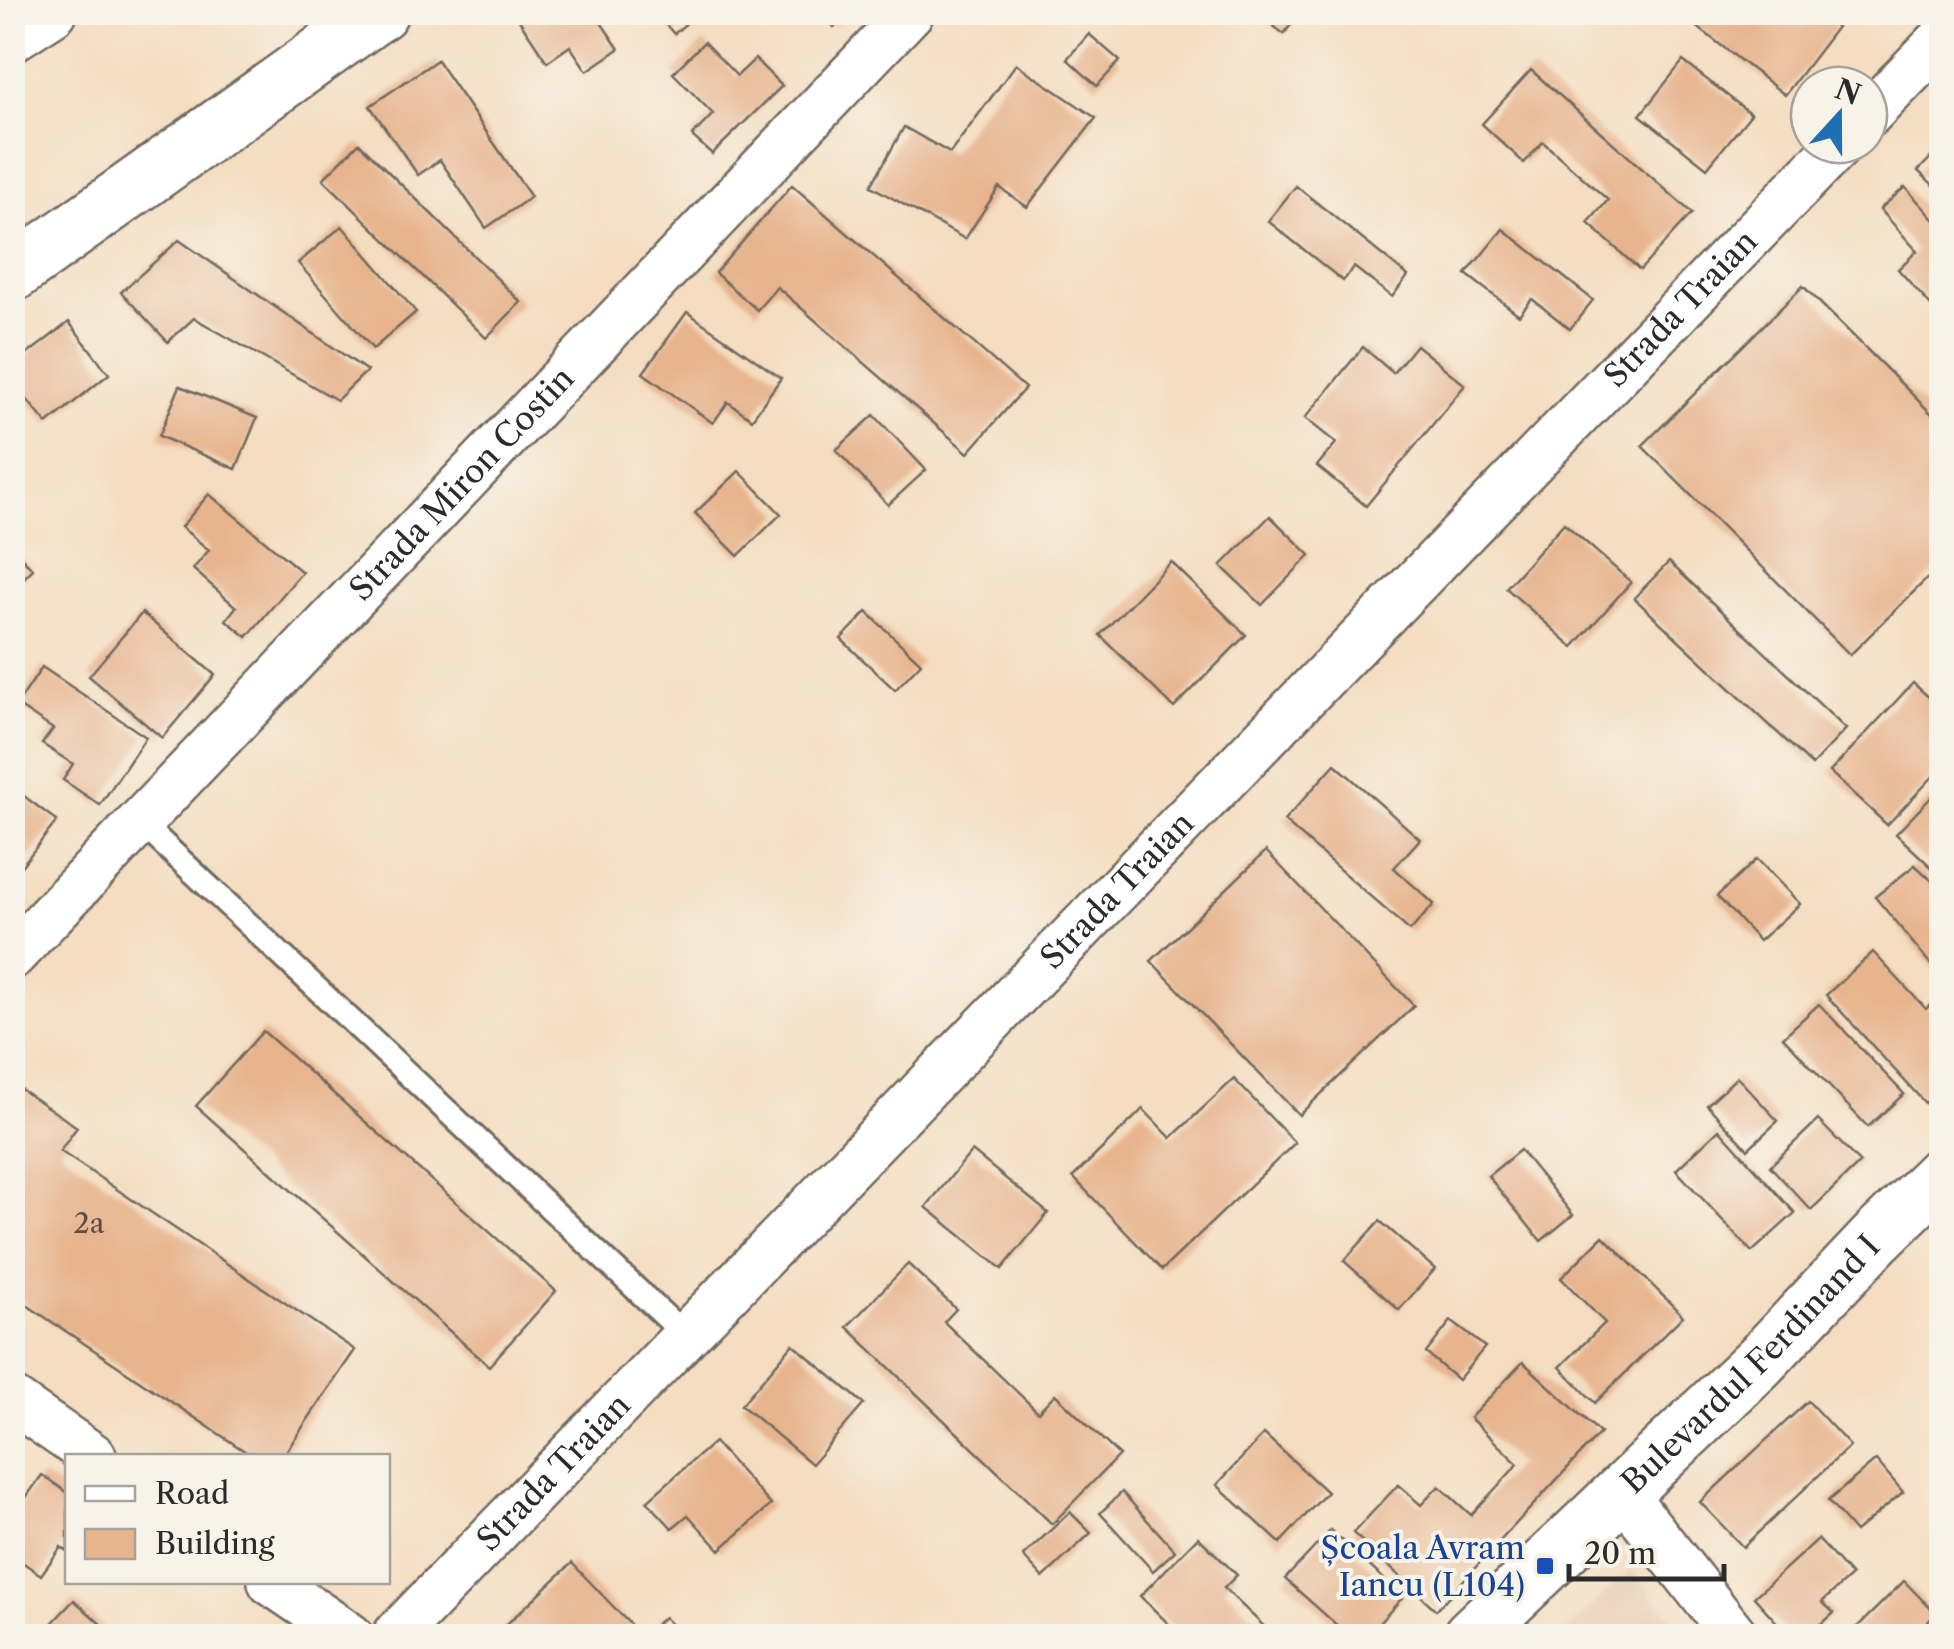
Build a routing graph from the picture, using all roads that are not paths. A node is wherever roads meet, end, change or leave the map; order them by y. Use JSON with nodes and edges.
{"nodes":[{"id":1,"x":54,"y":12,"type":"edge"},
{"id":2,"x":380,"y":12,"type":"edge"},
{"id":3,"x":912,"y":12,"type":"edge"},
{"id":4,"x":12,"y":39,"type":"edge"},
{"id":5,"x":1942,"y":39,"type":"edge"},
{"id":6,"x":1889,"y":93,"type":"edge"},
{"id":7,"x":1820,"y":165,"type":"edge"},
{"id":8,"x":12,"y":274,"type":"edge"},
{"id":9,"x":140,"y":822,"type":"junction"},
{"id":10,"x":12,"y":956,"type":"edge"},
{"id":11,"x":1942,"y":1174,"type":"edge"},
{"id":12,"x":686,"y":1336,"type":"junction"},
{"id":13,"x":12,"y":1400,"type":"edge"},
{"id":14,"x":89,"y":1454,"type":"edge"},
{"id":15,"x":1622,"y":1492,"type":"junction"},
{"id":16,"x":274,"y":1584,"type":"edge"},
{"id":17,"x":350,"y":1636,"type":"edge"},
{"id":18,"x":395,"y":1636,"type":"edge"},
{"id":19,"x":1471,"y":1636,"type":"edge"},
{"id":20,"x":1736,"y":1636,"type":"edge"}],
"edges":[{"from":1,"to":4,"type":"street"},
{"from":2,"to":8,"type":"main road"},
{"from":3,"to":9,"type":"street","name":"Strada Miron Costin"},
{"from":5,"to":6,"type":"street"},
{"from":7,"to":12,"type":"street","name":"Strada Traian"},
{"from":9,"to":10,"type":"street","name":"Strada Miron Costin"},
{"from":9,"to":12,"type":"lane"},
{"from":11,"to":15,"type":"main road","name":"Bulevardul Ferdinand I"},
{"from":12,"to":18,"type":"street","name":"Strada Traian"},
{"from":13,"to":14,"type":"street"},
{"from":15,"to":19,"type":"main road","name":"Bulevardul Ferdinand I"},
{"from":15,"to":20,"type":"street"},
{"from":16,"to":17,"type":"street"}]}
